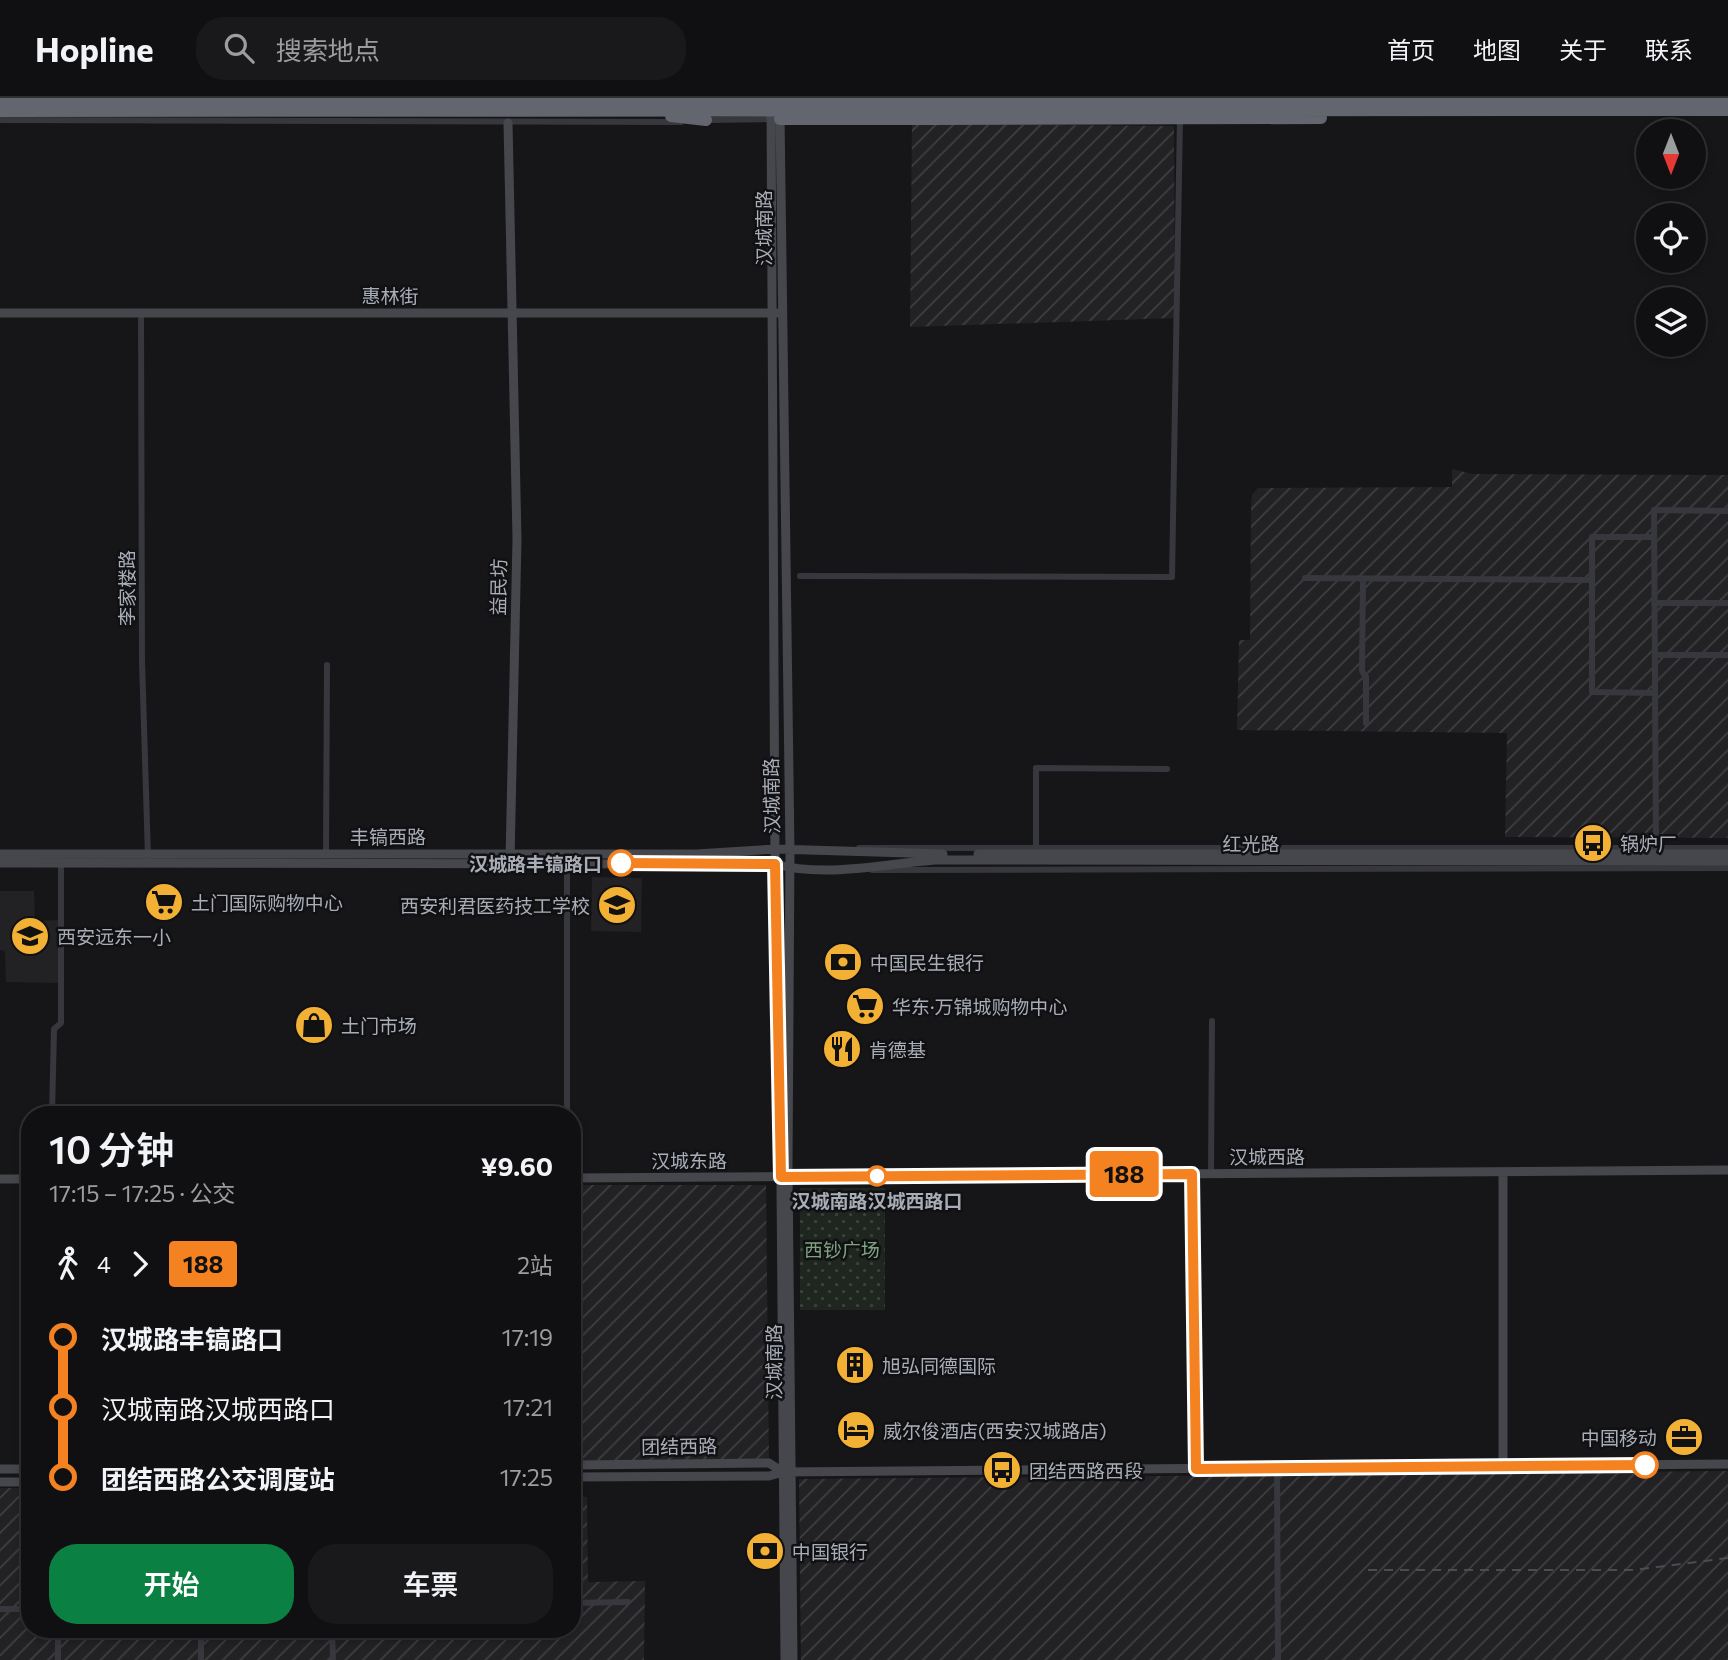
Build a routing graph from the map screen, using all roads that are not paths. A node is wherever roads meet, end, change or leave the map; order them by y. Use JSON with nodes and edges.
{"nodes":[{"id":1,"x":191,"y":98,"type":"edge"},
{"id":2,"x":508,"y":98,"type":"edge"},
{"id":3,"x":771,"y":98,"type":"edge"},
{"id":4,"x":780,"y":98,"type":"edge"},
{"id":5,"x":1177,"y":98,"type":"edge"},
{"id":6,"x":0,"y":99,"type":"edge"},
{"id":7,"x":1542,"y":99,"type":"edge"},
{"id":8,"x":1728,"y":100,"type":"edge"},
{"id":9,"x":0,"y":110,"type":"edge"},
{"id":10,"x":1377,"y":110,"type":"junction"},
{"id":11,"x":1728,"y":110,"type":"edge"},
{"id":12,"x":217,"y":111,"type":"junction"},
{"id":13,"x":775,"y":119,"type":"junction"},
{"id":14,"x":0,"y":120,"type":"edge"},
{"id":15,"x":706,"y":120,"type":"junction"},
{"id":16,"x":508,"y":123,"type":"junction"},
{"id":17,"x":0,"y":313,"type":"edge"},
{"id":18,"x":141,"y":313,"type":"junction"},
{"id":19,"x":511,"y":313,"type":"junction"},
{"id":20,"x":776,"y":313,"type":"junction"},
{"id":21,"x":1728,"y":510,"type":"edge"},
{"id":22,"x":1654,"y":537,"type":"junction"},
{"id":23,"x":800,"y":576,"type":"dead end"},
{"id":24,"x":1305,"y":579,"type":"dead end"},
{"id":25,"x":1363,"y":579,"type":"junction"},
{"id":26,"x":1592,"y":580,"type":"junction"},
{"id":27,"x":1654,"y":603,"type":"junction"},
{"id":28,"x":1728,"y":603,"type":"edge"},
{"id":29,"x":1655,"y":655,"type":"junction"},
{"id":30,"x":1728,"y":655,"type":"edge"},
{"id":31,"x":327,"y":665,"type":"dead end"},
{"id":32,"x":1655,"y":693,"type":"junction"},
{"id":33,"x":1366,"y":723,"type":"dead end"},
{"id":34,"x":1167,"y":769,"type":"dead end"},
{"id":35,"x":1728,"y":848,"type":"edge"},
{"id":36,"x":775,"y":849,"type":"junction"},
{"id":37,"x":790,"y":850,"type":"junction"},
{"id":38,"x":1036,"y":851,"type":"junction"},
{"id":39,"x":1656,"y":851,"type":"junction"},
{"id":40,"x":0,"y":854,"type":"edge"},
{"id":41,"x":327,"y":854,"type":"junction"},
{"id":42,"x":1728,"y":855,"type":"edge"},
{"id":43,"x":510,"y":858,"type":"junction"},
{"id":44,"x":148,"y":859,"type":"junction"},
{"id":45,"x":1728,"y":861,"type":"edge"},
{"id":46,"x":61,"y":862,"type":"junction"},
{"id":47,"x":567,"y":862,"type":"junction"},
{"id":48,"x":0,"y":863,"type":"edge"},
{"id":49,"x":775,"y":864,"type":"junction"},
{"id":50,"x":790,"y":868,"type":"junction"},
{"id":51,"x":842,"y":868,"type":"junction"},
{"id":52,"x":1728,"y":868,"type":"edge"},
{"id":53,"x":1212,"y":1021,"type":"dead end"},
{"id":54,"x":52,"y":1106,"type":"edge"},
{"id":55,"x":568,"y":1106,"type":"edge"},
{"id":56,"x":1728,"y":1170,"type":"edge"},
{"id":57,"x":1503,"y":1172,"type":"junction"},
{"id":58,"x":1192,"y":1174,"type":"junction"},
{"id":59,"x":1211,"y":1174,"type":"junction"},
{"id":60,"x":785,"y":1177,"type":"junction"},
{"id":61,"x":806,"y":1177,"type":"joint"},
{"id":62,"x":581,"y":1178,"type":"edge"},
{"id":63,"x":0,"y":1179,"type":"edge"},
{"id":64,"x":21,"y":1179,"type":"edge"},
{"id":65,"x":1728,"y":1464,"type":"edge"},
{"id":66,"x":581,"y":1465,"type":"edge"},
{"id":67,"x":1503,"y":1466,"type":"junction"},
{"id":68,"x":1277,"y":1468,"type":"junction"},
{"id":69,"x":0,"y":1469,"type":"edge"},
{"id":70,"x":21,"y":1469,"type":"edge"},
{"id":71,"x":1196,"y":1469,"type":"junction"},
{"id":72,"x":787,"y":1472,"type":"junction"},
{"id":73,"x":581,"y":1477,"type":"edge"},
{"id":74,"x":0,"y":1482,"type":"edge"},
{"id":75,"x":21,"y":1482,"type":"edge"},
{"id":76,"x":628,"y":1602,"type":"dead end"},
{"id":77,"x":581,"y":1603,"type":"edge"},
{"id":78,"x":0,"y":1609,"type":"edge"},
{"id":79,"x":21,"y":1609,"type":"edge"},
{"id":80,"x":58,"y":1638,"type":"edge"},
{"id":81,"x":201,"y":1638,"type":"edge"},
{"id":82,"x":332,"y":1638,"type":"edge"},
{"id":83,"x":58,"y":1660,"type":"edge"},
{"id":84,"x":201,"y":1660,"type":"edge"},
{"id":85,"x":333,"y":1660,"type":"edge"},
{"id":86,"x":785,"y":1660,"type":"edge"},
{"id":87,"x":793,"y":1660,"type":"edge"},
{"id":88,"x":1278,"y":1660,"type":"edge"}],
"edges":[{"from":1,"to":6,"type":"highway","bridge":true},
{"from":1,"to":7,"type":"highway","bridge":true},
{"from":2,"to":16,"type":"street"},
{"from":3,"to":13,"type":"main road","name":"汉城南路"},
{"from":4,"to":13,"type":"main road","name":"汉城南路"},
{"from":5,"to":23,"type":"street"},
{"from":7,"to":8,"type":"highway","bridge":true},
{"from":9,"to":12,"type":"highway","bridge":true},
{"from":10,"to":11,"type":"highway","bridge":true},
{"from":10,"to":12,"type":"highway","bridge":true},
{"from":10,"to":13,"type":"highway","bridge":true},
{"from":12,"to":15,"type":"highway","bridge":true},
{"from":13,"to":15,"type":"street"},
{"from":13,"to":20,"type":"main road","name":"汉城南路"},
{"from":14,"to":16,"type":"street"},
{"from":15,"to":16,"type":"street"},
{"from":16,"to":19,"type":"main road","name":"益民坊"},
{"from":17,"to":18,"type":"main road","name":"惠林街"},
{"from":18,"to":19,"type":"main road","name":"惠林街"},
{"from":18,"to":44,"type":"street","name":"李家楼路"},
{"from":19,"to":20,"type":"main road","name":"惠林街"},
{"from":19,"to":43,"type":"main road","name":"益民坊"},
{"from":20,"to":36,"type":"main road","name":"汉城南路"},
{"from":20,"to":37,"type":"main road","name":"汉城南路"},
{"from":21,"to":22,"type":"street"},
{"from":22,"to":26,"type":"street"},
{"from":22,"to":27,"type":"street"},
{"from":24,"to":25,"type":"street"},
{"from":25,"to":26,"type":"street"},
{"from":25,"to":33,"type":"street"},
{"from":26,"to":32,"type":"street"},
{"from":27,"to":28,"type":"street"},
{"from":27,"to":29,"type":"street"},
{"from":29,"to":30,"type":"street"},
{"from":29,"to":32,"type":"street"},
{"from":31,"to":41,"type":"street"},
{"from":32,"to":39,"type":"street"},
{"from":34,"to":38,"type":"street"},
{"from":35,"to":39,"type":"street"},
{"from":36,"to":37,"type":"main road","name":"红光路"},
{"from":36,"to":43,"type":"main road","name":"丰镐西路"},
{"from":36,"to":49,"type":"main road","name":"汉城南路"},
{"from":37,"to":38,"type":"main road","name":"红光路"},
{"from":37,"to":50,"type":"main road","name":"汉城南路"},
{"from":38,"to":39,"type":"main road","name":"红光路"},
{"from":39,"to":42,"type":"main road","name":"红光路"},
{"from":40,"to":44,"type":"main road","name":"丰镐西路"},
{"from":41,"to":43,"type":"main road","name":"丰镐西路"},
{"from":41,"to":44,"type":"main road","name":"丰镐西路"},
{"from":43,"to":44,"type":"main road","name":"丰镐西路"},
{"from":43,"to":47,"type":"main road","name":"丰镐西路"},
{"from":44,"to":46,"type":"main road","name":"丰镐西路"},
{"from":45,"to":51,"type":"main road","name":"红光路"},
{"from":46,"to":48,"type":"main road","name":"丰镐西路"},
{"from":46,"to":54,"type":"street"},
{"from":47,"to":49,"type":"main road","name":"丰镐西路"},
{"from":47,"to":55,"type":"street"},
{"from":49,"to":50,"type":"main road","name":"红光路"},
{"from":49,"to":60,"type":"main road","name":"汉城南路"},
{"from":50,"to":51,"type":"main road","name":"红光路"},
{"from":50,"to":60,"type":"main road","name":"汉城南路"},
{"from":51,"to":52,"type":"street"},
{"from":53,"to":59,"type":"street"},
{"from":56,"to":57,"type":"main road","name":"汉城西路"},
{"from":57,"to":59,"type":"main road","name":"汉城西路"},
{"from":57,"to":67,"type":"main road"},
{"from":58,"to":59,"type":"main road","name":"汉城西路"},
{"from":58,"to":61,"type":"main road","name":"汉城西路"},
{"from":58,"to":71,"type":"main road"},
{"from":60,"to":61,"type":"main road","name":"汉城东路"},
{"from":60,"to":62,"type":"main road","name":"汉城东路"},
{"from":60,"to":72,"type":"main road","name":"汉城南路"},
{"from":63,"to":64,"type":"main road"},
{"from":65,"to":67,"type":"main road","name":"团结西路"},
{"from":66,"to":72,"type":"main road","name":"团结西路"},
{"from":67,"to":68,"type":"main road","name":"团结西路"},
{"from":68,"to":71,"type":"main road","name":"团结西路"},
{"from":68,"to":88,"type":"street"},
{"from":69,"to":70,"type":"main road"},
{"from":71,"to":72,"type":"main road","name":"团结西路"},
{"from":72,"to":73,"type":"main road","name":"团结西路"},
{"from":72,"to":86,"type":"main road","name":"汉城南路"},
{"from":72,"to":87,"type":"main road","name":"汉城南路"},
{"from":74,"to":75,"type":"main road"},
{"from":76,"to":77,"type":"street"},
{"from":78,"to":79,"type":"street"},
{"from":80,"to":83,"type":"street"},
{"from":81,"to":84,"type":"street"},
{"from":82,"to":85,"type":"street"}]}
